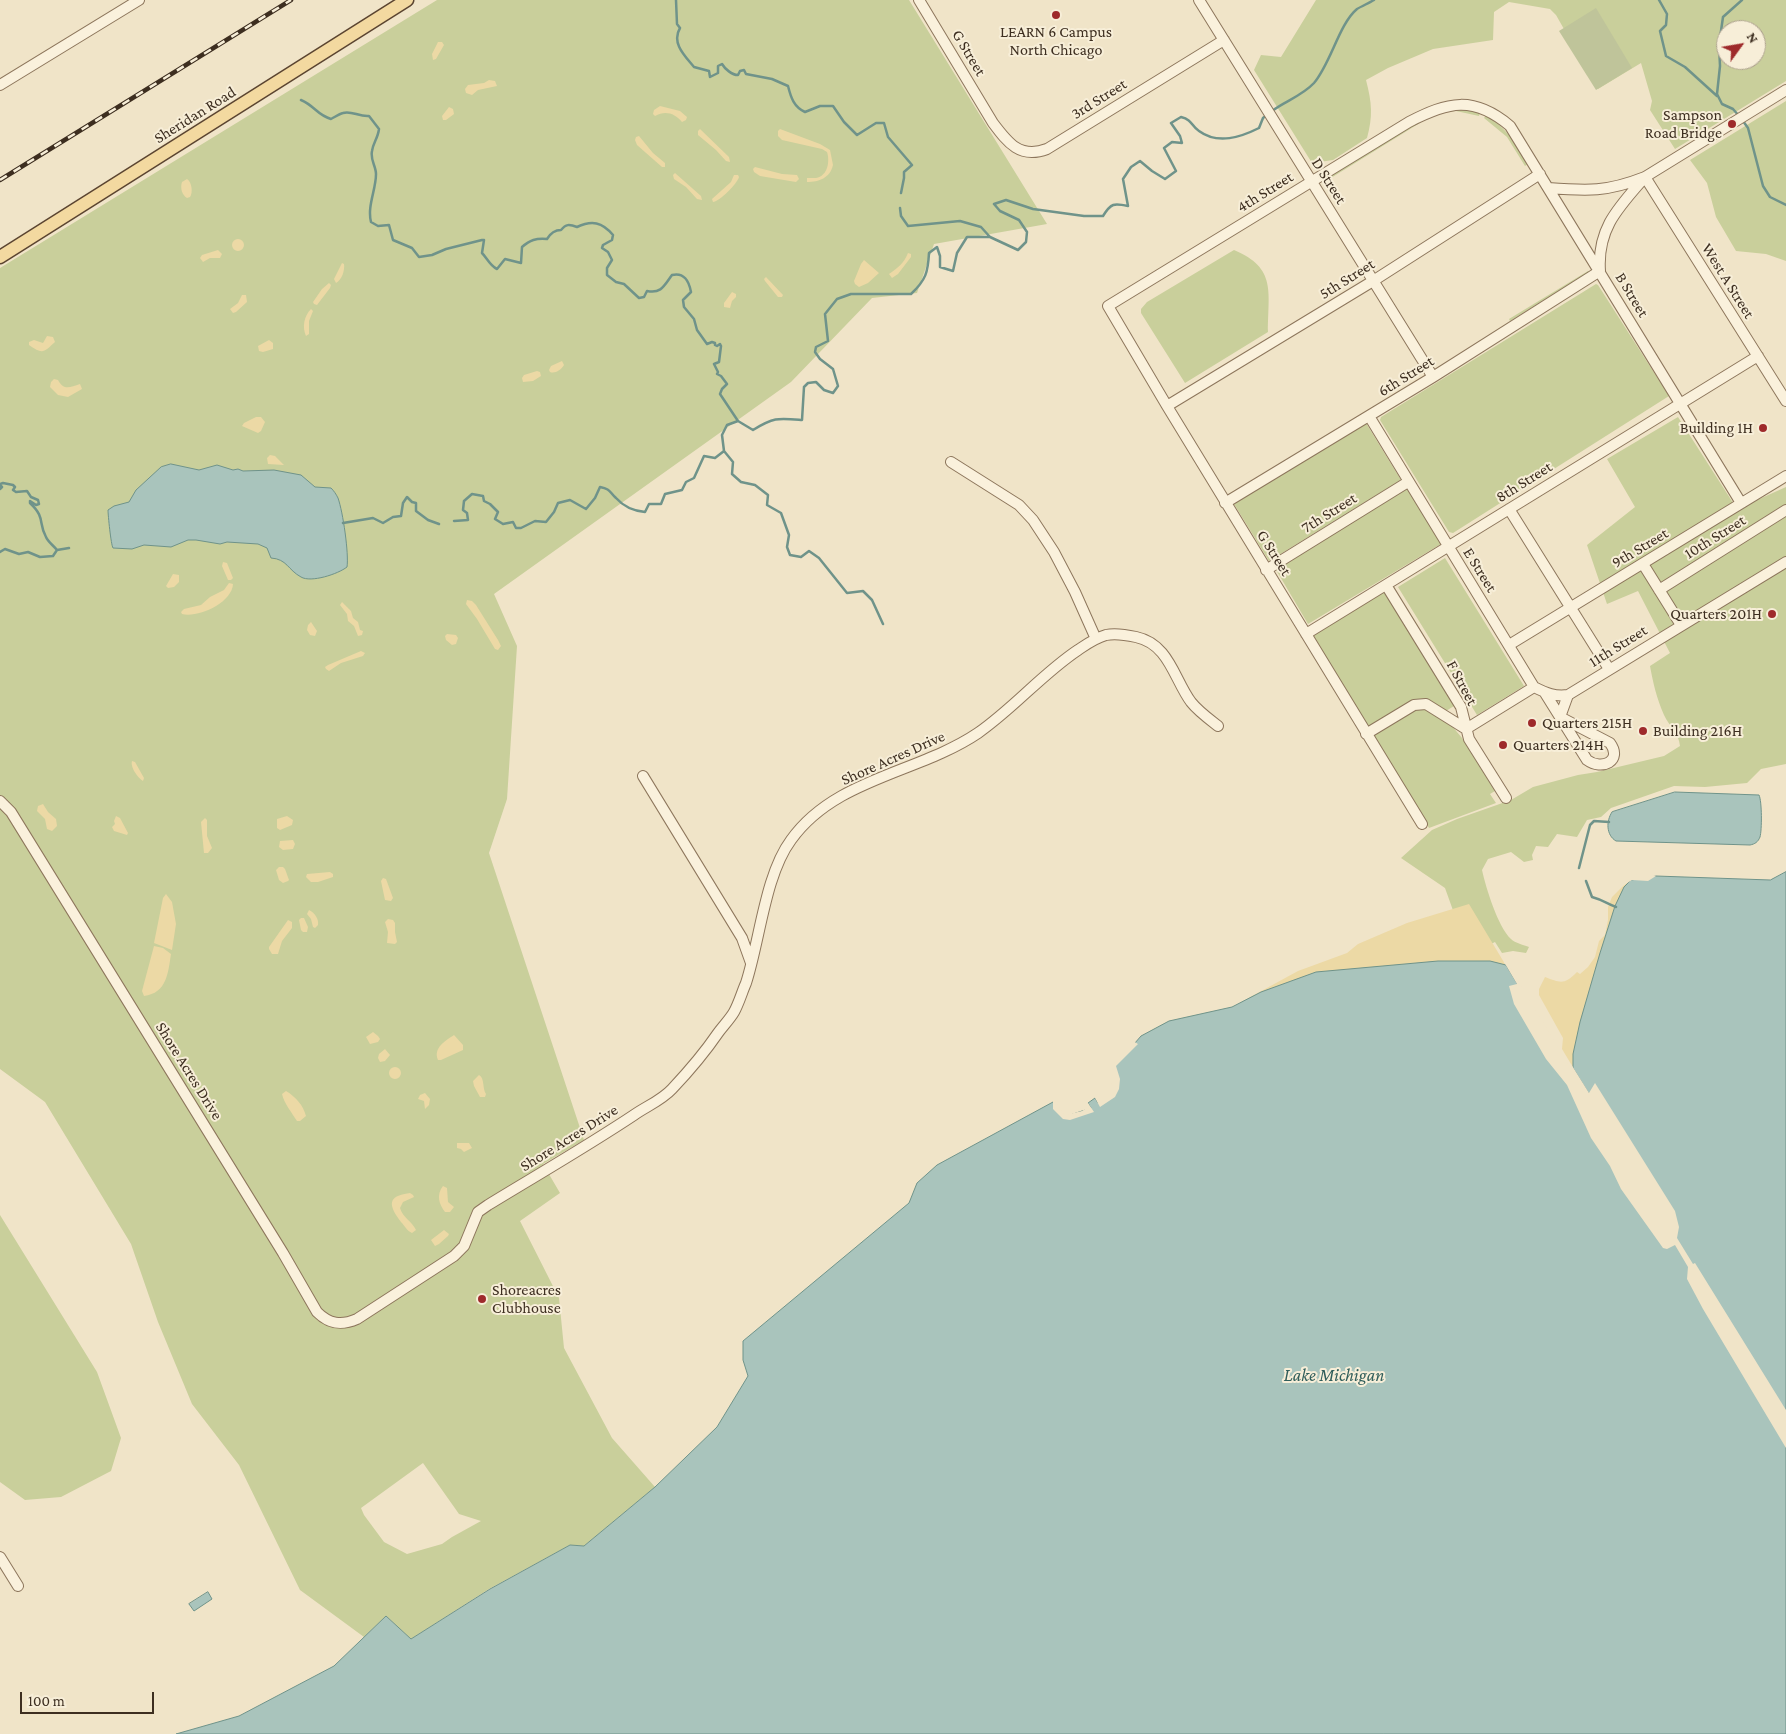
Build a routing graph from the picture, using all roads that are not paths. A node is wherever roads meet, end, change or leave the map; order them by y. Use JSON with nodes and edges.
{"nodes":[{"id":1,"x":139,"y":0,"type":"edge"},
{"id":2,"x":407,"y":0,"type":"edge"},
{"id":3,"x":919,"y":0,"type":"edge"},
{"id":4,"x":1199,"y":0,"type":"edge"},
{"id":5,"x":1224,"y":40,"type":"junction"},
{"id":6,"x":0,"y":85,"type":"edge"},
{"id":7,"x":1786,"y":90,"type":"edge"},
{"id":8,"x":1488,"y":111,"type":"joint"},
{"id":9,"x":993,"y":123,"type":"joint"},
{"id":10,"x":1540,"y":174,"type":"junction"},
{"id":11,"x":1645,"y":177,"type":"junction"},
{"id":12,"x":1311,"y":182,"type":"junction"},
{"id":13,"x":1548,"y":188,"type":"junction"},
{"id":14,"x":0,"y":257,"type":"edge"},
{"id":15,"x":1600,"y":271,"type":"junction"},
{"id":16,"x":1373,"y":281,"type":"junction"},
{"id":17,"x":1118,"y":300,"type":"joint"},
{"id":18,"x":1758,"y":356,"type":"junction"},
{"id":19,"x":1433,"y":377,"type":"junction"},
{"id":20,"x":1786,"y":401,"type":"edge"},
{"id":21,"x":1680,"y":404,"type":"junction"},
{"id":22,"x":1167,"y":406,"type":"junction"},
{"id":23,"x":1369,"y":416,"type":"junction"},
{"id":24,"x":951,"y":462,"type":"dead end"},
{"id":25,"x":1786,"y":476,"type":"edge"},
{"id":26,"x":1408,"y":482,"type":"junction"},
{"id":27,"x":1225,"y":502,"type":"junction"},
{"id":28,"x":1741,"y":503,"type":"junction"},
{"id":29,"x":1509,"y":509,"type":"junction"},
{"id":30,"x":1786,"y":510,"type":"edge"},
{"id":31,"x":1448,"y":546,"type":"junction"},
{"id":32,"x":1786,"y":562,"type":"edge"},
{"id":33,"x":1643,"y":564,"type":"junction"},
{"id":34,"x":1266,"y":570,"type":"junction"},
{"id":35,"x":1386,"y":585,"type":"junction"},
{"id":36,"x":1659,"y":590,"type":"junction"},
{"id":37,"x":1570,"y":606,"type":"junction"},
{"id":38,"x":1681,"y":625,"type":"junction"},
{"id":39,"x":1306,"y":634,"type":"junction"},
{"id":40,"x":1096,"y":639,"type":"junction"},
{"id":41,"x":1509,"y":645,"type":"junction"},
{"id":42,"x":1608,"y":669,"type":"junction"},
{"id":43,"x":1534,"y":687,"type":"junction"},
{"id":44,"x":1545,"y":693,"type":"junction"},
{"id":45,"x":1568,"y":694,"type":"junction"},
{"id":46,"x":1560,"y":717,"type":"junction"},
{"id":47,"x":1218,"y":726,"type":"dead end"},
{"id":48,"x":1466,"y":728,"type":"junction"},
{"id":49,"x":1366,"y":734,"type":"junction"},
{"id":50,"x":643,"y":776,"type":"dead end"},
{"id":51,"x":1506,"y":798,"type":"dead end"},
{"id":52,"x":0,"y":801,"type":"edge"},
{"id":53,"x":1422,"y":824,"type":"dead end"},
{"id":54,"x":751,"y":963,"type":"junction"},
{"id":55,"x":0,"y":1557,"type":"edge"},
{"id":56,"x":18,"y":1586,"type":"dead end"}],
"edges":[{"from":1,"to":6,"type":"street"},
{"from":2,"to":14,"type":"main road","name":"Sheridan Road"},
{"from":3,"to":9,"type":"street","name":"G Street"},
{"from":4,"to":5,"type":"street","name":"D Street"},
{"from":5,"to":9,"type":"street","name":"3rd Street"},
{"from":5,"to":12,"type":"street","name":"D Street"},
{"from":7,"to":11,"type":"street"},
{"from":8,"to":10,"type":"street","name":"B Street"},
{"from":8,"to":12,"type":"street","name":"4th Street"},
{"from":10,"to":13,"type":"street","name":"B Street"},
{"from":10,"to":16,"type":"street","name":"5th Street"},
{"from":11,"to":13,"type":"street"},
{"from":11,"to":15,"type":"street"},
{"from":11,"to":18,"type":"street","name":"West A Street"},
{"from":12,"to":16,"type":"street","name":"D Street"},
{"from":12,"to":17,"type":"street","name":"4th Street"},
{"from":13,"to":15,"type":"street","name":"B Street"},
{"from":15,"to":19,"type":"street","name":"6th Street"},
{"from":15,"to":21,"type":"street","name":"B Street"},
{"from":16,"to":19,"type":"street","name":"D Street"},
{"from":16,"to":22,"type":"street","name":"5th Street"},
{"from":17,"to":22,"type":"street","name":"G Street"},
{"from":18,"to":20,"type":"street","name":"West A Street"},
{"from":18,"to":21,"type":"street","name":"8th Street"},
{"from":19,"to":23,"type":"street","name":"6th Street"},
{"from":21,"to":28,"type":"street","name":"B Street"},
{"from":21,"to":29,"type":"street","name":"8th Street"},
{"from":22,"to":27,"type":"street","name":"G Street"},
{"from":23,"to":26,"type":"street","name":"E Street"},
{"from":23,"to":27,"type":"street","name":"6th Street"},
{"from":24,"to":40,"type":"street"},
{"from":25,"to":28,"type":"street","name":"9th Street"},
{"from":26,"to":31,"type":"street","name":"E Street"},
{"from":26,"to":34,"type":"street","name":"7th Street"},
{"from":27,"to":34,"type":"street","name":"G Street"},
{"from":28,"to":33,"type":"street","name":"9th Street"},
{"from":29,"to":31,"type":"street","name":"8th Street"},
{"from":29,"to":37,"type":"street"},
{"from":30,"to":36,"type":"street","name":"10th Street"},
{"from":31,"to":35,"type":"street","name":"8th Street"},
{"from":31,"to":41,"type":"street","name":"E Street"},
{"from":32,"to":38,"type":"street","name":"11th Street"},
{"from":33,"to":36,"type":"street"},
{"from":33,"to":37,"type":"street","name":"9th Street"},
{"from":34,"to":39,"type":"street","name":"G Street"},
{"from":35,"to":39,"type":"street","name":"8th Street"},
{"from":35,"to":48,"type":"street","name":"F Street"},
{"from":36,"to":38,"type":"street"},
{"from":37,"to":41,"type":"street","name":"9th Street"},
{"from":37,"to":42,"type":"street"},
{"from":38,"to":42,"type":"street","name":"11th Street"},
{"from":39,"to":49,"type":"street","name":"G Street"},
{"from":40,"to":47,"type":"street","name":"Shore Acres Drive"},
{"from":40,"to":54,"type":"street","name":"Shore Acres Drive"},
{"from":41,"to":43,"type":"street","name":"E Street"},
{"from":42,"to":45,"type":"street","name":"11th Street"},
{"from":43,"to":44,"type":"street"},
{"from":43,"to":48,"type":"street"},
{"from":44,"to":45,"type":"street"},
{"from":44,"to":46,"type":"street"},
{"from":45,"to":46,"type":"street"},
{"from":46,"to":46,"type":"street"},
{"from":48,"to":49,"type":"street"},
{"from":48,"to":51,"type":"street","name":"F Street"},
{"from":49,"to":53,"type":"street","name":"G Street"},
{"from":50,"to":54,"type":"street"},
{"from":52,"to":54,"type":"street","name":"Shore Acres Drive"},
{"from":55,"to":56,"type":"street"}]}
